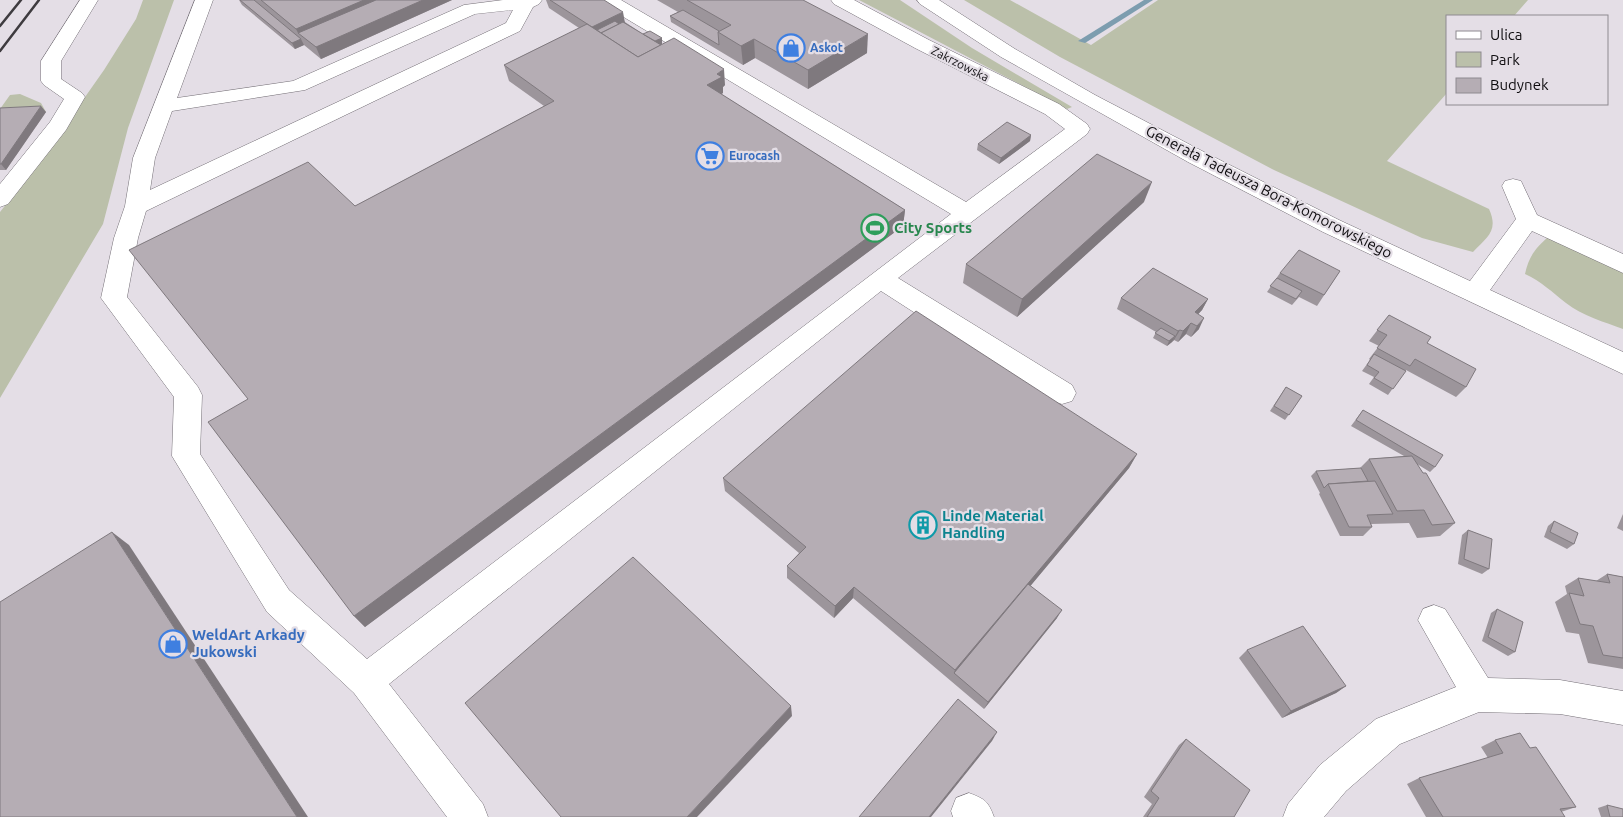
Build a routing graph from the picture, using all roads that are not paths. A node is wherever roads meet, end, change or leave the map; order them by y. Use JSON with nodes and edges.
{"nodes":[{"id":1,"x":89,"y":0,"type":"edge"},
{"id":2,"x":204,"y":0,"type":"edge"},
{"id":3,"x":608,"y":0,"type":"edge"},
{"id":4,"x":840,"y":0,"type":"edge"},
{"id":5,"x":926,"y":0,"type":"edge"},
{"id":6,"x":530,"y":1,"type":"edge"},
{"id":7,"x":164,"y":106,"type":"junction"},
{"id":8,"x":1513,"y":186,"type":"dead end"},
{"id":9,"x":0,"y":199,"type":"edge"},
{"id":10,"x":136,"y":206,"type":"junction"},
{"id":11,"x":967,"y":213,"type":"junction"},
{"id":12,"x":1528,"y":220,"type":"junction"},
{"id":13,"x":1623,"y":264,"type":"edge"},
{"id":14,"x":880,"y":279,"type":"junction"},
{"id":15,"x":1475,"y":294,"type":"junction"},
{"id":16,"x":1623,"y":364,"type":"edge"},
{"id":17,"x":1062,"y":393,"type":"dead end"},
{"id":18,"x":1434,"y":620,"type":"dead end"},
{"id":19,"x":366,"y":681,"type":"junction"},
{"id":20,"x":1478,"y":695,"type":"junction"},
{"id":21,"x":1623,"y":708,"type":"edge"},
{"id":22,"x":470,"y":817,"type":"edge"},
{"id":23,"x":1301,"y":817,"type":"edge"}],
"edges":[{"from":1,"to":9,"type":"street"},
{"from":2,"to":7,"type":"street"},
{"from":3,"to":11,"type":"street"},
{"from":4,"to":11,"type":"street","name":"Zakrzowska"},
{"from":5,"to":15,"type":"street","name":"Generała Tadeusza Bora-Komorowskiego"},
{"from":6,"to":7,"type":"street"},
{"from":6,"to":10,"type":"street"},
{"from":7,"to":10,"type":"street"},
{"from":8,"to":12,"type":"street"},
{"from":10,"to":19,"type":"street"},
{"from":11,"to":14,"type":"street"},
{"from":12,"to":13,"type":"street"},
{"from":12,"to":15,"type":"street"},
{"from":14,"to":17,"type":"street"},
{"from":14,"to":19,"type":"street"},
{"from":15,"to":16,"type":"street","name":"Generała Tadeusza Bora-Komorowskiego"},
{"from":18,"to":20,"type":"street"},
{"from":19,"to":22,"type":"street"},
{"from":20,"to":21,"type":"street"},
{"from":20,"to":23,"type":"street"}]}
